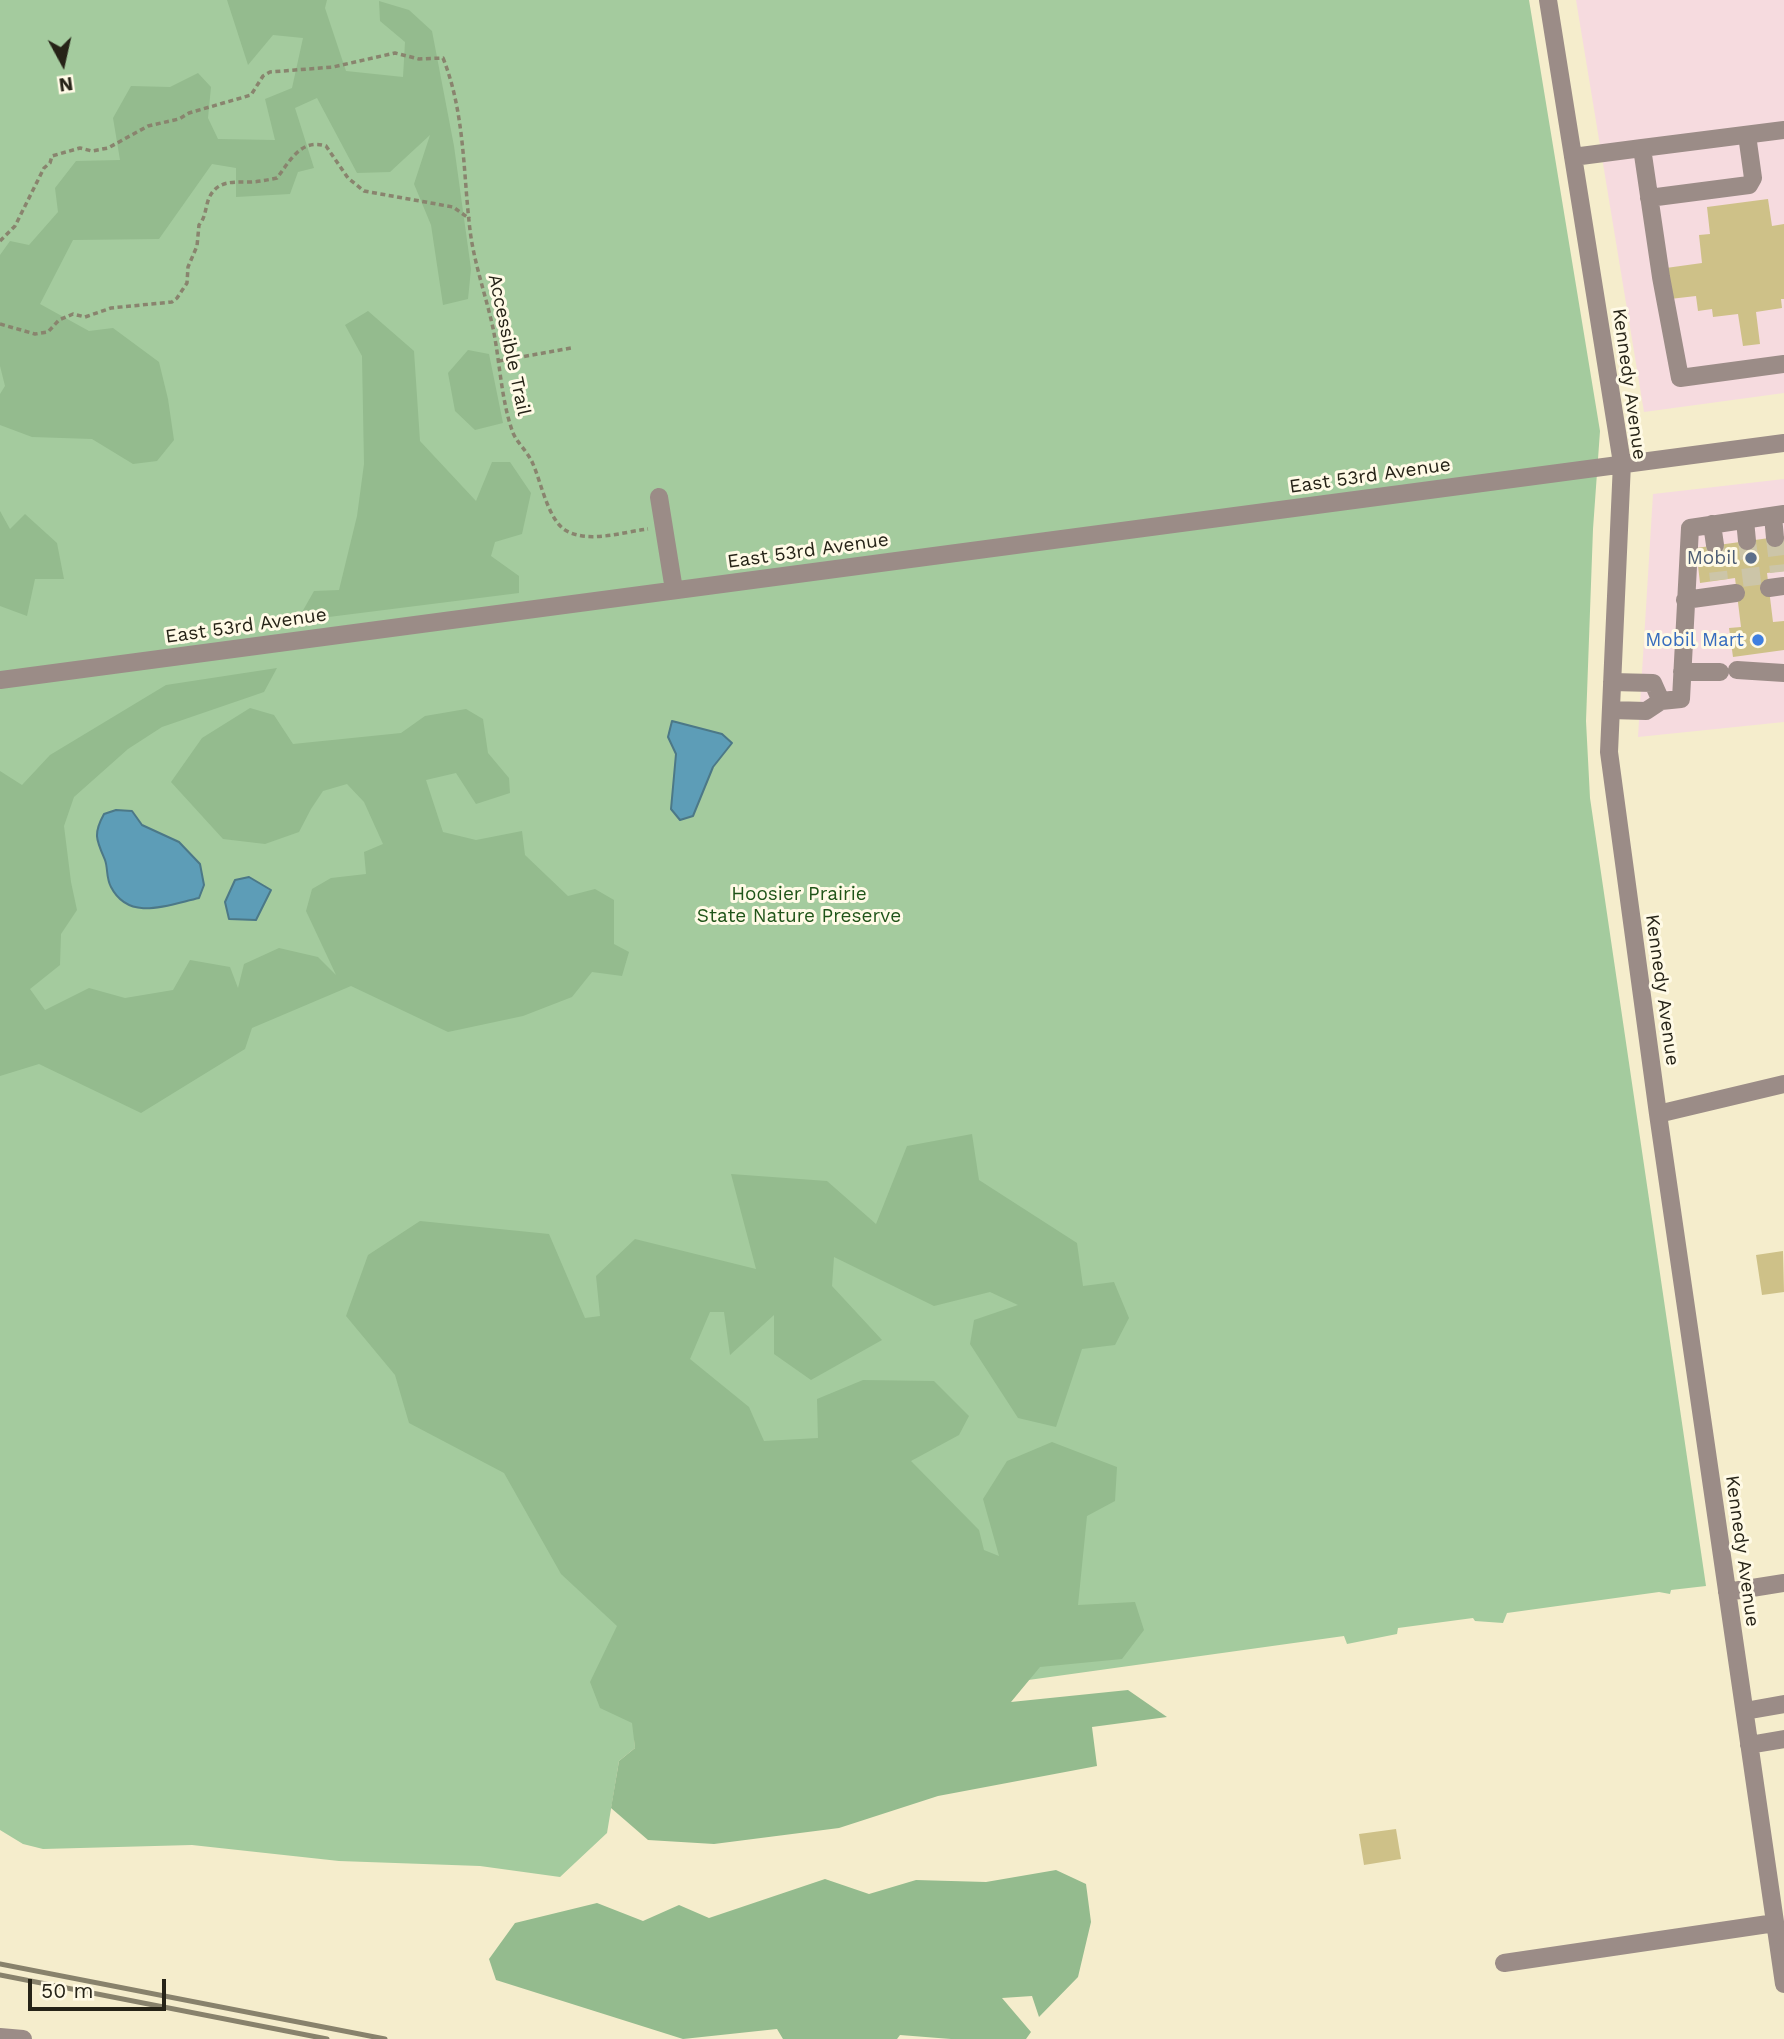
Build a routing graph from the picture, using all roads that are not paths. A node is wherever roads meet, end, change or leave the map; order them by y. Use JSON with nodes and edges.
{"nodes":[{"id":1,"x":1548,"y":0,"type":"edge"},
{"id":2,"x":1784,"y":130,"type":"edge"},
{"id":3,"x":1747,"y":135,"type":"junction"},
{"id":4,"x":1642,"y":148,"type":"junction"},
{"id":5,"x":1573,"y":157,"type":"junction"},
{"id":6,"x":1649,"y":198,"type":"junction"},
{"id":7,"x":1784,"y":364,"type":"edge"},
{"id":8,"x":1784,"y":443,"type":"edge"},
{"id":9,"x":1622,"y":463,"type":"junction"},
{"id":10,"x":659,"y":497,"type":"dead end"},
{"id":11,"x":1778,"y":515,"type":"edge"},
{"id":12,"x":1745,"y":520,"type":"junction"},
{"id":13,"x":1712,"y":524,"type":"junction"},
{"id":14,"x":1775,"y":538,"type":"tunnel mouth"},
{"id":15,"x":1747,"y":541,"type":"tunnel mouth"},
{"id":16,"x":1715,"y":545,"type":"tunnel mouth"},
{"id":17,"x":1726,"y":589,"type":"dead end"},
{"id":18,"x":674,"y":590,"type":"junction"},
{"id":19,"x":1685,"y":600,"type":"junction"},
{"id":20,"x":1682,"y":673,"type":"junction"},
{"id":21,"x":1784,"y":673,"type":"edge"},
{"id":22,"x":0,"y":680,"type":"edge"},
{"id":23,"x":1612,"y":682,"type":"junction"},
{"id":24,"x":1661,"y":701,"type":"junction"},
{"id":25,"x":1611,"y":709,"type":"junction"},
{"id":26,"x":1784,"y":1084,"type":"edge"},
{"id":27,"x":1658,"y":1114,"type":"junction"},
{"id":28,"x":1784,"y":1583,"type":"edge"},
{"id":29,"x":1727,"y":1592,"type":"junction"},
{"id":30,"x":1784,"y":1704,"type":"edge"},
{"id":31,"x":1745,"y":1711,"type":"junction"},
{"id":32,"x":1784,"y":1739,"type":"edge"},
{"id":33,"x":1749,"y":1745,"type":"junction"},
{"id":34,"x":1775,"y":1923,"type":"junction"},
{"id":35,"x":1504,"y":1964,"type":"dead end"},
{"id":36,"x":1784,"y":1984,"type":"edge"},
{"id":37,"x":0,"y":2037,"type":"edge"},
{"id":38,"x":23,"y":2039,"type":"edge"}],
"edges":[{"from":1,"to":5,"type":"street","name":"Kennedy Avenue"},
{"from":2,"to":3,"type":"street"},
{"from":3,"to":4,"type":"street"},
{"from":3,"to":6,"type":"street"},
{"from":4,"to":5,"type":"street"},
{"from":4,"to":6,"type":"street"},
{"from":5,"to":9,"type":"street","name":"Kennedy Avenue"},
{"from":6,"to":7,"type":"street"},
{"from":8,"to":9,"type":"street","name":"East 53rd Avenue"},
{"from":9,"to":18,"type":"street","name":"East 53rd Avenue"},
{"from":9,"to":23,"type":"street","name":"Kennedy Avenue"},
{"from":10,"to":18,"type":"street"},
{"from":11,"to":12,"type":"street"},
{"from":11,"to":14,"type":"street"},
{"from":12,"to":13,"type":"street"},
{"from":12,"to":15,"type":"street"},
{"from":13,"to":16,"type":"street"},
{"from":13,"to":19,"type":"street"},
{"from":17,"to":19,"type":"street"},
{"from":18,"to":22,"type":"street","name":"East 53rd Avenue"},
{"from":19,"to":20,"type":"street"},
{"from":20,"to":21,"type":"street"},
{"from":20,"to":24,"type":"street"},
{"from":23,"to":24,"type":"street"},
{"from":23,"to":25,"type":"street","name":"Kennedy Avenue"},
{"from":24,"to":25,"type":"street"},
{"from":25,"to":27,"type":"street","name":"Kennedy Avenue"},
{"from":26,"to":27,"type":"street"},
{"from":27,"to":29,"type":"street","name":"Kennedy Avenue"},
{"from":28,"to":29,"type":"street"},
{"from":29,"to":31,"type":"street","name":"Kennedy Avenue"},
{"from":30,"to":31,"type":"street"},
{"from":31,"to":33,"type":"street","name":"Kennedy Avenue"},
{"from":32,"to":33,"type":"street"},
{"from":33,"to":34,"type":"street","name":"Kennedy Avenue"},
{"from":34,"to":35,"type":"street"},
{"from":34,"to":36,"type":"street","name":"Kennedy Avenue"},
{"from":37,"to":38,"type":"street"}]}
